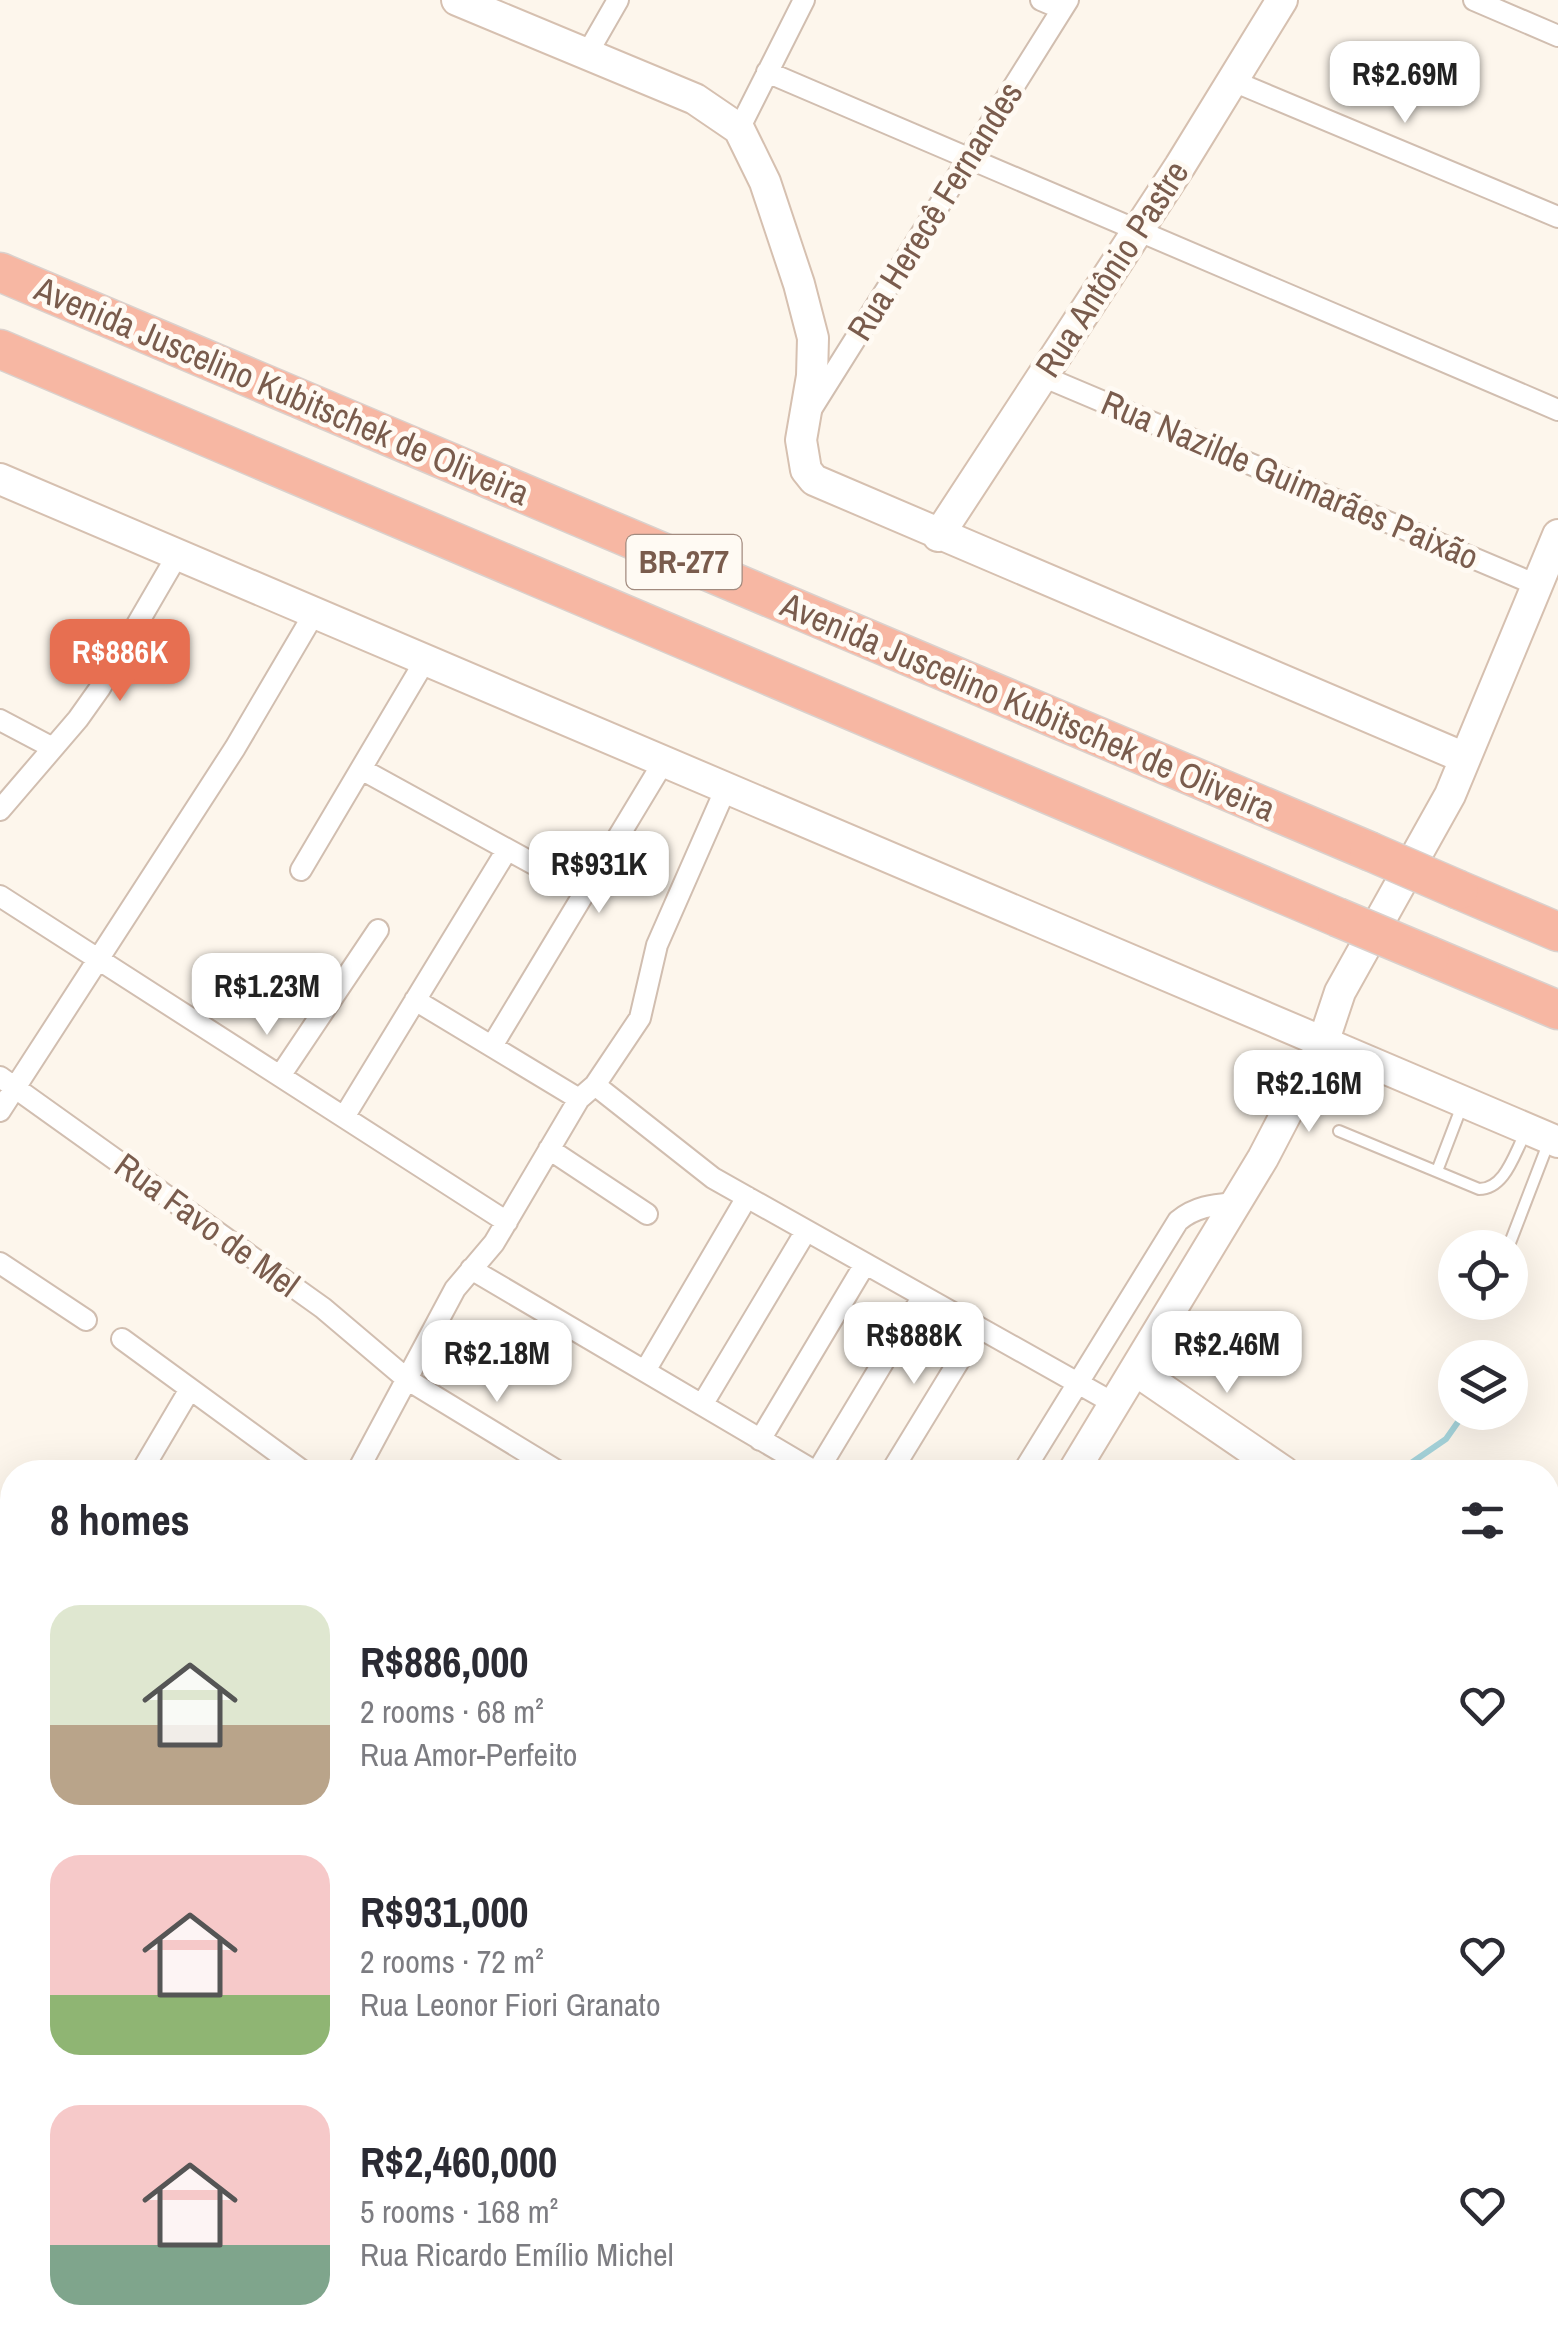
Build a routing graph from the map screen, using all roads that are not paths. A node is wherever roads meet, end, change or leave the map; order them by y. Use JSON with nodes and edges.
{"nodes":[{"id":1,"x":457,"y":0,"type":"edge"},
{"id":2,"x":618,"y":0,"type":"edge"},
{"id":3,"x":804,"y":0,"type":"edge"},
{"id":4,"x":1041,"y":0,"type":"edge"},
{"id":5,"x":1282,"y":0,"type":"edge"},
{"id":6,"x":1474,"y":0,"type":"edge"},
{"id":7,"x":1065,"y":4,"type":"edge"},
{"id":8,"x":1558,"y":36,"type":"edge"},
{"id":9,"x":587,"y":54,"type":"junction"},
{"id":10,"x":768,"y":72,"type":"junction"},
{"id":11,"x":1233,"y":80,"type":"junction"},
{"id":12,"x":739,"y":129,"type":"junction"},
{"id":13,"x":969,"y":158,"type":"junction"},
{"id":14,"x":1558,"y":217,"type":"edge"},
{"id":15,"x":1138,"y":231,"type":"junction"},
{"id":16,"x":0,"y":272,"type":"edge"},
{"id":17,"x":0,"y":349,"type":"edge"},
{"id":18,"x":1042,"y":376,"type":"junction"},
{"id":19,"x":1558,"y":410,"type":"edge"},
{"id":20,"x":803,"y":423,"type":"junction"},
{"id":21,"x":0,"y":480,"type":"edge"},
{"id":22,"x":1558,"y":535,"type":"edge"},
{"id":23,"x":938,"y":536,"type":"junction"},
{"id":24,"x":178,"y":554,"type":"junction"},
{"id":25,"x":1537,"y":585,"type":"junction"},
{"id":26,"x":315,"y":612,"type":"junction"},
{"id":27,"x":426,"y":659,"type":"junction"},
{"id":28,"x":0,"y":720,"type":"edge"},
{"id":29,"x":54,"y":748,"type":"junction"},
{"id":30,"x":1465,"y":758,"type":"junction"},
{"id":31,"x":664,"y":761,"type":"junction"},
{"id":32,"x":361,"y":768,"type":"junction"},
{"id":33,"x":726,"y":788,"type":"junction"},
{"id":34,"x":0,"y":810,"type":"edge"},
{"id":35,"x":507,"y":850,"type":"junction"},
{"id":36,"x":301,"y":870,"type":"dead end"},
{"id":37,"x":584,"y":892,"type":"junction"},
{"id":38,"x":0,"y":896,"type":"edge"},
{"id":39,"x":378,"y":930,"type":"dead end"},
{"id":40,"x":1558,"y":932,"type":"edge"},
{"id":41,"x":98,"y":960,"type":"junction"},
{"id":42,"x":415,"y":1000,"type":"junction"},
{"id":43,"x":1558,"y":1010,"type":"edge"},
{"id":44,"x":1323,"y":1043,"type":"junction"},
{"id":45,"x":492,"y":1046,"type":"junction"},
{"id":46,"x":280,"y":1076,"type":"junction"},
{"id":47,"x":8,"y":1082,"type":"edge"},
{"id":48,"x":587,"y":1092,"type":"junction"},
{"id":49,"x":1464,"y":1102,"type":"junction"},
{"id":50,"x":0,"y":1112,"type":"edge"},
{"id":51,"x":344,"y":1117,"type":"junction"},
{"id":52,"x":1339,"y":1131,"type":"dead end"},
{"id":53,"x":1545,"y":1136,"type":"edge"},
{"id":54,"x":549,"y":1149,"type":"junction"},
{"id":55,"x":1437,"y":1171,"type":"junction"},
{"id":56,"x":747,"y":1197,"type":"junction"},
{"id":57,"x":1236,"y":1203,"type":"junction"},
{"id":58,"x":647,"y":1214,"type":"dead end"},
{"id":59,"x":507,"y":1222,"type":"junction"},
{"id":60,"x":806,"y":1230,"type":"junction"},
{"id":61,"x":1514,"y":1230,"type":"edge"},
{"id":62,"x":0,"y":1263,"type":"edge"},
{"id":63,"x":865,"y":1264,"type":"junction"},
{"id":64,"x":471,"y":1269,"type":"junction"},
{"id":65,"x":923,"y":1296,"type":"junction"},
{"id":66,"x":86,"y":1320,"type":"dead end"},
{"id":67,"x":979,"y":1328,"type":"junction"},
{"id":68,"x":122,"y":1339,"type":"dead end"},
{"id":69,"x":1136,"y":1370,"type":"junction"},
{"id":70,"x":645,"y":1372,"type":"junction"},
{"id":71,"x":408,"y":1380,"type":"junction"},
{"id":72,"x":1078,"y":1383,"type":"junction"},
{"id":73,"x":190,"y":1389,"type":"junction"},
{"id":74,"x":1115,"y":1404,"type":"junction"},
{"id":75,"x":702,"y":1405,"type":"junction"},
{"id":76,"x":760,"y":1440,"type":"junction"},
{"id":77,"x":147,"y":1460,"type":"edge"},
{"id":78,"x":288,"y":1460,"type":"edge"},
{"id":79,"x":363,"y":1460,"type":"edge"},
{"id":80,"x":539,"y":1460,"type":"edge"},
{"id":81,"x":795,"y":1460,"type":"edge"},
{"id":82,"x":823,"y":1460,"type":"edge"},
{"id":83,"x":899,"y":1460,"type":"edge"},
{"id":84,"x":1031,"y":1460,"type":"edge"},
{"id":85,"x":1081,"y":1460,"type":"edge"},
{"id":86,"x":1267,"y":1460,"type":"edge"}],
"edges":[{"from":1,"to":9,"type":"street"},
{"from":2,"to":9,"type":"street"},
{"from":3,"to":10,"type":"street"},
{"from":4,"to":7,"type":"street"},
{"from":5,"to":11,"type":"street","name":"Rua Antônio Pastre"},
{"from":6,"to":8,"type":"street"},
{"from":7,"to":13,"type":"street","name":"Rua Herecê Fernandes"},
{"from":9,"to":12,"type":"street"},
{"from":10,"to":12,"type":"street"},
{"from":10,"to":13,"type":"street"},
{"from":11,"to":14,"type":"street"},
{"from":11,"to":15,"type":"street","name":"Rua Antônio Pastre"},
{"from":12,"to":20,"type":"street"},
{"from":13,"to":15,"type":"street"},
{"from":13,"to":20,"type":"street","name":"Rua Herecê Fernandes"},
{"from":15,"to":18,"type":"street","name":"Rua Antônio Pastre"},
{"from":15,"to":19,"type":"street"},
{"from":16,"to":40,"type":"highway","name":"Avenida Juscelino Kubitschek de Oliveira","number":"BR-277","bridge":true},
{"from":17,"to":43,"type":"highway","name":"Avenida Juscelino Kubitschek de Oliveira","number":"BR-277","bridge":true},
{"from":18,"to":23,"type":"street","name":"Rua Antônio Pastre"},
{"from":18,"to":25,"type":"street","name":"Rua Nazilde Guimarães Paixão"},
{"from":20,"to":23,"type":"street"},
{"from":21,"to":24,"type":"street"},
{"from":22,"to":25,"type":"street"},
{"from":23,"to":30,"type":"street"},
{"from":24,"to":26,"type":"street"},
{"from":24,"to":29,"type":"street"},
{"from":25,"to":30,"type":"street"},
{"from":26,"to":27,"type":"street"},
{"from":26,"to":41,"type":"street"},
{"from":27,"to":31,"type":"street"},
{"from":27,"to":32,"type":"street"},
{"from":28,"to":29,"type":"street"},
{"from":29,"to":34,"type":"street"},
{"from":30,"to":44,"type":"street"},
{"from":31,"to":33,"type":"street"},
{"from":31,"to":37,"type":"street"},
{"from":32,"to":35,"type":"street"},
{"from":32,"to":36,"type":"street"},
{"from":33,"to":44,"type":"street"},
{"from":33,"to":48,"type":"street"},
{"from":35,"to":37,"type":"street"},
{"from":35,"to":42,"type":"street"},
{"from":37,"to":45,"type":"street"},
{"from":38,"to":41,"type":"street"},
{"from":39,"to":46,"type":"street"},
{"from":41,"to":46,"type":"street"},
{"from":41,"to":47,"type":"street"},
{"from":42,"to":45,"type":"street"},
{"from":42,"to":51,"type":"street"},
{"from":44,"to":49,"type":"street"},
{"from":44,"to":57,"type":"street"},
{"from":45,"to":48,"type":"street"},
{"from":46,"to":51,"type":"street"},
{"from":47,"to":50,"type":"street"},
{"from":47,"to":71,"type":"street","name":"Rua Favo de Mel"},
{"from":48,"to":54,"type":"street"},
{"from":48,"to":56,"type":"street"},
{"from":49,"to":53,"type":"street"},
{"from":49,"to":55,"type":"lane"},
{"from":51,"to":59,"type":"street"},
{"from":52,"to":55,"type":"lane"},
{"from":53,"to":55,"type":"lane"},
{"from":53,"to":61,"type":"lane"},
{"from":54,"to":58,"type":"street"},
{"from":54,"to":59,"type":"street"},
{"from":56,"to":60,"type":"street"},
{"from":56,"to":70,"type":"street"},
{"from":57,"to":69,"type":"street"},
{"from":57,"to":72,"type":"street"},
{"from":59,"to":64,"type":"street"},
{"from":60,"to":63,"type":"street"},
{"from":60,"to":75,"type":"street"},
{"from":62,"to":66,"type":"street"},
{"from":63,"to":65,"type":"street"},
{"from":63,"to":76,"type":"street"},
{"from":64,"to":70,"type":"street"},
{"from":64,"to":71,"type":"street"},
{"from":65,"to":67,"type":"street"},
{"from":65,"to":82,"type":"street"},
{"from":67,"to":72,"type":"street"},
{"from":67,"to":83,"type":"street"},
{"from":68,"to":73,"type":"street"},
{"from":69,"to":74,"type":"street"},
{"from":69,"to":86,"type":"street"},
{"from":70,"to":75,"type":"street"},
{"from":71,"to":79,"type":"street"},
{"from":71,"to":80,"type":"street","name":"Rua Favo de Mel"},
{"from":72,"to":74,"type":"street"},
{"from":72,"to":84,"type":"street"},
{"from":73,"to":77,"type":"street"},
{"from":73,"to":78,"type":"street"},
{"from":74,"to":85,"type":"street"},
{"from":75,"to":76,"type":"street"},
{"from":76,"to":81,"type":"street"}]}
